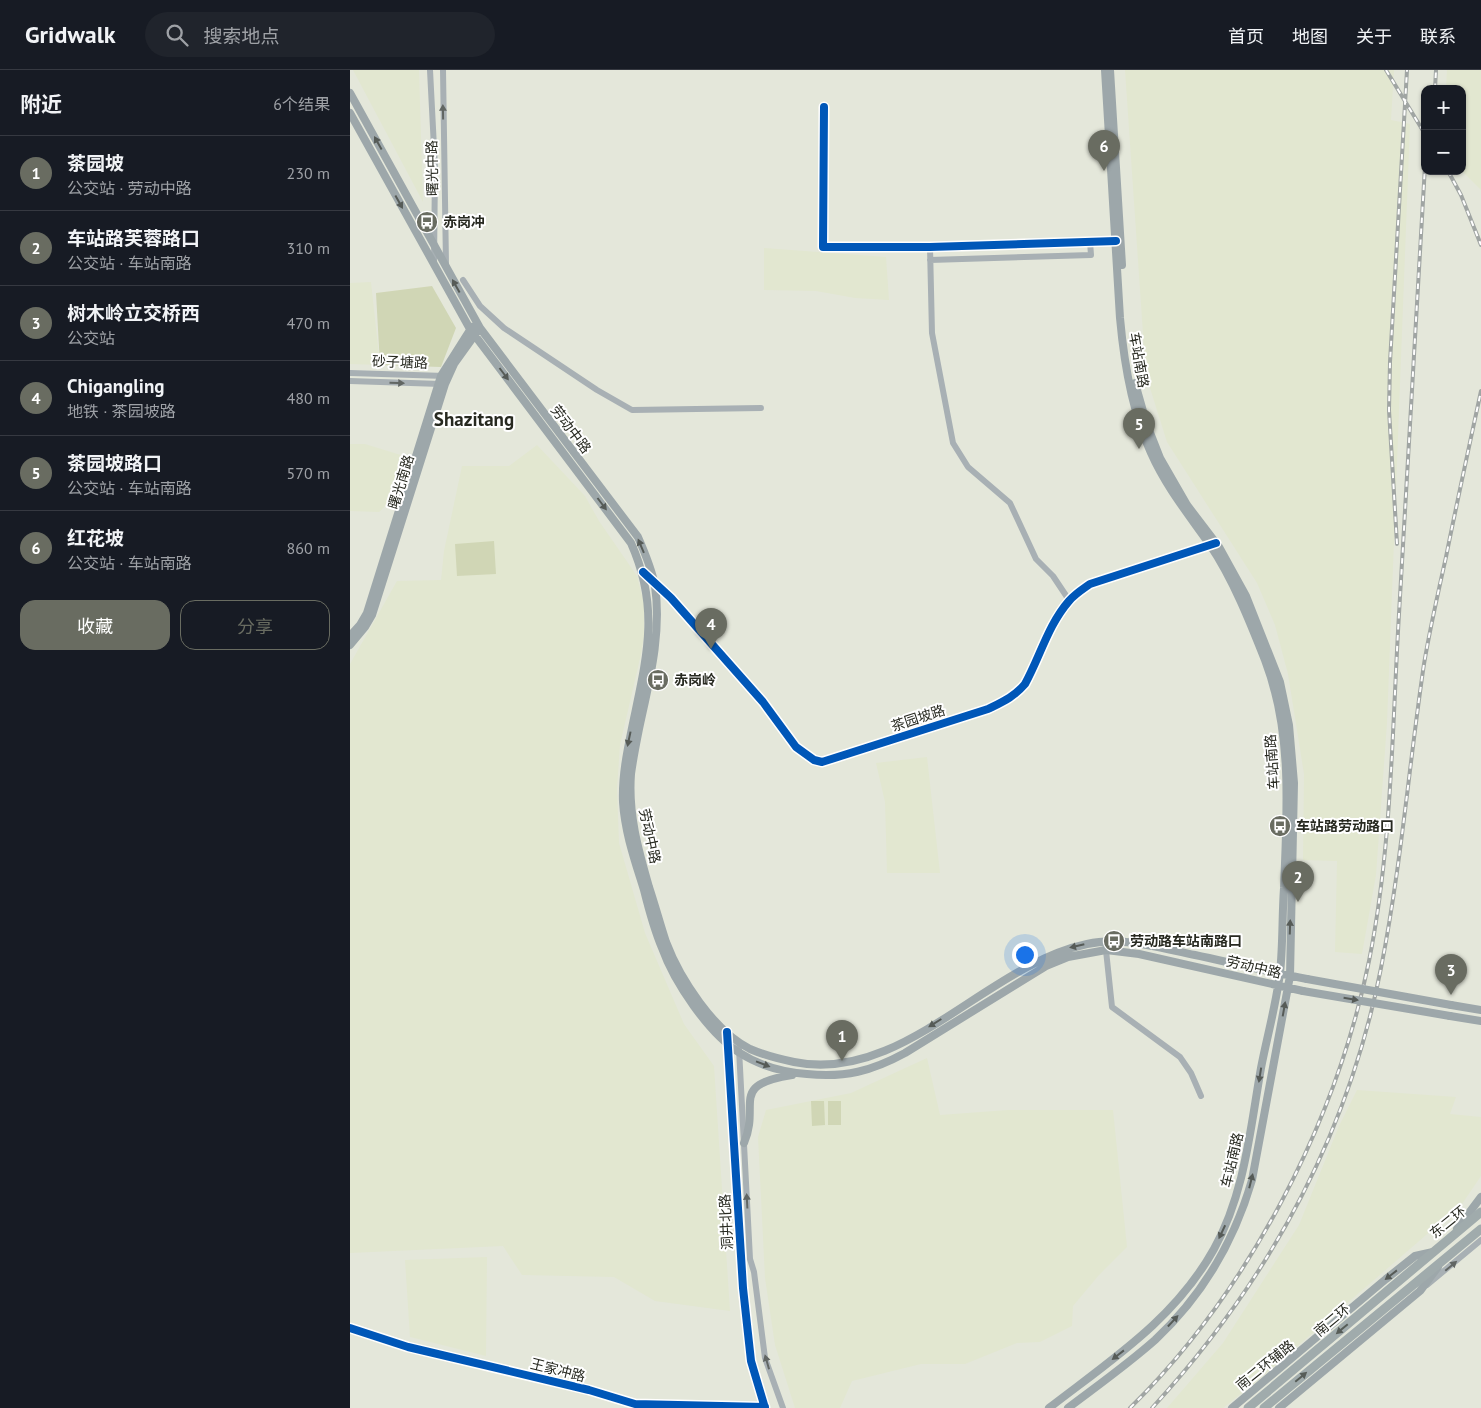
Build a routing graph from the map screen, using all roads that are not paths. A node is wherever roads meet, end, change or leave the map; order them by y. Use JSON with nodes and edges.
{"nodes":[{"id":1,"x":430,"y":70,"type":"edge"},
{"id":2,"x":443,"y":70,"type":"edge"},
{"id":3,"x":1105,"y":70,"type":"edge"},
{"id":4,"x":1110,"y":70,"type":"edge"},
{"id":5,"x":350,"y":93,"type":"edge"},
{"id":6,"x":824,"y":107,"type":"dead end"},
{"id":7,"x":350,"y":113,"type":"edge"},
{"id":8,"x":1116,"y":241,"type":"junction"},
{"id":9,"x":1090,"y":242,"type":"junction"},
{"id":10,"x":434,"y":246,"type":"junction"},
{"id":11,"x":930,"y":247,"type":"junction"},
{"id":12,"x":930,"y":260,"type":"junction"},
{"id":13,"x":434,"y":264,"type":"junction"},
{"id":14,"x":446,"y":266,"type":"junction"},
{"id":15,"x":463,"y":280,"type":"dead end"},
{"id":16,"x":478,"y":325,"type":"junction"},
{"id":17,"x":472,"y":332,"type":"junction"},
{"id":18,"x":350,"y":373,"type":"edge"},
{"id":19,"x":443,"y":380,"type":"junction"},
{"id":20,"x":350,"y":381,"type":"edge"},
{"id":21,"x":761,"y":408,"type":"dead end"},
{"id":22,"x":1213,"y":544,"type":"junction"},
{"id":23,"x":643,"y":572,"type":"junction"},
{"id":24,"x":655,"y":585,"type":"junction"},
{"id":25,"x":1069,"y":600,"type":"junction"},
{"id":26,"x":350,"y":636,"type":"edge"},
{"id":27,"x":350,"y":645,"type":"edge"},
{"id":28,"x":1105,"y":941,"type":"junction"},
{"id":29,"x":1106,"y":950,"type":"junction"},
{"id":30,"x":1280,"y":973,"type":"junction"},
{"id":31,"x":1290,"y":976,"type":"junction"},
{"id":32,"x":1277,"y":986,"type":"junction"},
{"id":33,"x":1287,"y":988,"type":"junction"},
{"id":34,"x":1481,"y":1010,"type":"edge"},
{"id":35,"x":1481,"y":1021,"type":"edge"},
{"id":36,"x":727,"y":1032,"type":"junction"},
{"id":37,"x":738,"y":1041,"type":"junction"},
{"id":38,"x":728,"y":1045,"type":"junction"},
{"id":39,"x":739,"y":1053,"type":"junction"},
{"id":40,"x":800,"y":1074,"type":"junction"},
{"id":41,"x":1201,"y":1096,"type":"dead end"},
{"id":42,"x":744,"y":1144,"type":"junction"},
{"id":43,"x":1481,"y":1197,"type":"edge"},
{"id":44,"x":1481,"y":1207,"type":"edge"},
{"id":45,"x":1481,"y":1212,"type":"edge"},
{"id":46,"x":1470,"y":1222,"type":"junction"},
{"id":47,"x":1481,"y":1230,"type":"edge"},
{"id":48,"x":1447,"y":1240,"type":"junction"},
{"id":49,"x":1481,"y":1240,"type":"edge"},
{"id":50,"x":1433,"y":1252,"type":"junction"},
{"id":51,"x":1442,"y":1262,"type":"junction"},
{"id":52,"x":1420,"y":1291,"type":"junction"},
{"id":53,"x":350,"y":1328,"type":"edge"},
{"id":54,"x":765,"y":1407,"type":"edge"},
{"id":55,"x":783,"y":1408,"type":"edge"},
{"id":56,"x":1049,"y":1408,"type":"edge"},
{"id":57,"x":1068,"y":1408,"type":"edge"},
{"id":58,"x":1232,"y":1408,"type":"edge"},
{"id":59,"x":1248,"y":1408,"type":"edge"},
{"id":60,"x":1264,"y":1408,"type":"edge"},
{"id":61,"x":1280,"y":1408,"type":"edge"}],
"edges":[{"from":1,"to":10,"type":"street","name":"曙光中路"},
{"from":14,"to":2,"type":"street","name":"曙光中路","one_way":true},
{"from":3,"to":8,"type":"main road","name":"车站南路"},
{"from":4,"to":22,"type":"main road","name":"车站南路"},
{"from":10,"to":5,"type":"main road","name":"劳动中路","one_way":true},
{"from":6,"to":11,"type":"street"},
{"from":7,"to":13,"type":"main road","name":"劳动中路","one_way":true},
{"from":8,"to":9,"type":"street"},
{"from":8,"to":22,"type":"main road","name":"车站南路"},
{"from":9,"to":11,"type":"street"},
{"from":9,"to":12,"type":"street"},
{"from":10,"to":13,"type":"street","name":"曙光中路"},
{"from":10,"to":14,"type":"main road","name":"劳动中路"},
{"from":11,"to":12,"type":"street"},
{"from":12,"to":25,"type":"street"},
{"from":13,"to":17,"type":"main road","name":"劳动中路"},
{"from":16,"to":14,"type":"main road","name":"劳动中路","one_way":true},
{"from":15,"to":21,"type":"street"},
{"from":16,"to":17,"type":"main road","name":"曙光南路"},
{"from":24,"to":16,"type":"main road","name":"劳动中路","one_way":true},
{"from":17,"to":19,"type":"main road","name":"曙光南路"},
{"from":17,"to":23,"type":"main road","name":"劳动中路","one_way":true},
{"from":18,"to":19,"type":"street","name":"砂子塘路"},
{"from":20,"to":19,"type":"street","name":"砂子塘路","one_way":true},
{"from":19,"to":26,"type":"main road","name":"曙光南路"},
{"from":19,"to":27,"type":"main road","name":"曙光南路"},
{"from":22,"to":25,"type":"street","name":"茶园坡路"},
{"from":22,"to":30,"type":"main road","name":"车站南路"},
{"from":31,"to":22,"type":"main road","name":"车站南路","one_way":true},
{"from":23,"to":24,"type":"street","name":"茶园坡路"},
{"from":23,"to":38,"type":"main road","name":"劳动中路","one_way":true},
{"from":24,"to":25,"type":"street","name":"茶园坡路"},
{"from":24,"to":36,"type":"main road","name":"劳动中路"},
{"from":28,"to":29,"type":"street"},
{"from":28,"to":30,"type":"main road","name":"劳动中路"},
{"from":28,"to":37,"type":"main road","name":"劳动中路","one_way":true},
{"from":29,"to":32,"type":"main road","name":"劳动中路"},
{"from":29,"to":40,"type":"main road","name":"劳动中路"},
{"from":29,"to":41,"type":"street"},
{"from":30,"to":31,"type":"main road","name":"劳动中路"},
{"from":30,"to":32,"type":"main road","name":"车站南路"},
{"from":31,"to":33,"type":"main road","name":"车站南路"},
{"from":31,"to":34,"type":"main road","name":"劳动中路","bridge":true},
{"from":32,"to":33,"type":"main road","name":"劳动中路"},
{"from":32,"to":56,"type":"main road","name":"车站南路","one_way":true},
{"from":33,"to":35,"type":"main road","name":"劳动中路","one_way":true,"bridge":true},
{"from":57,"to":33,"type":"main road","name":"车站南路","one_way":true},
{"from":36,"to":37,"type":"main road","name":"劳动中路"},
{"from":36,"to":38,"type":"street","name":"洞井北路"},
{"from":37,"to":39,"type":"street","name":"洞井北路"},
{"from":38,"to":39,"type":"main road","name":"劳动中路"},
{"from":38,"to":54,"type":"street","name":"洞井北路"},
{"from":39,"to":40,"type":"main road","name":"劳动中路","one_way":true},
{"from":39,"to":42,"type":"street","name":"洞井北路"},
{"from":40,"to":42,"type":"main road"},
{"from":55,"to":42,"type":"street","name":"洞井北路","one_way":true},
{"from":43,"to":48,"type":"main road"},
{"from":44,"to":46,"type":"highway"},
{"from":45,"to":46,"type":"highway","name":"东二环"},
{"from":46,"to":48,"type":"highway","name":"东二环"},
{"from":47,"to":51,"type":"highway","name":"东二环"},
{"from":48,"to":50,"type":"highway","name":"东二环"},
{"from":52,"to":49,"type":"street","one_way":true},
{"from":50,"to":58,"type":"main road","name":"南二环辅路","one_way":true},
{"from":50,"to":59,"type":"highway","name":"南二环","one_way":true},
{"from":51,"to":52,"type":"main road"},
{"from":60,"to":51,"type":"highway","name":"南二环","one_way":true},
{"from":52,"to":61,"type":"main road"},
{"from":53,"to":54,"type":"street","name":"王家冲路"}]}
